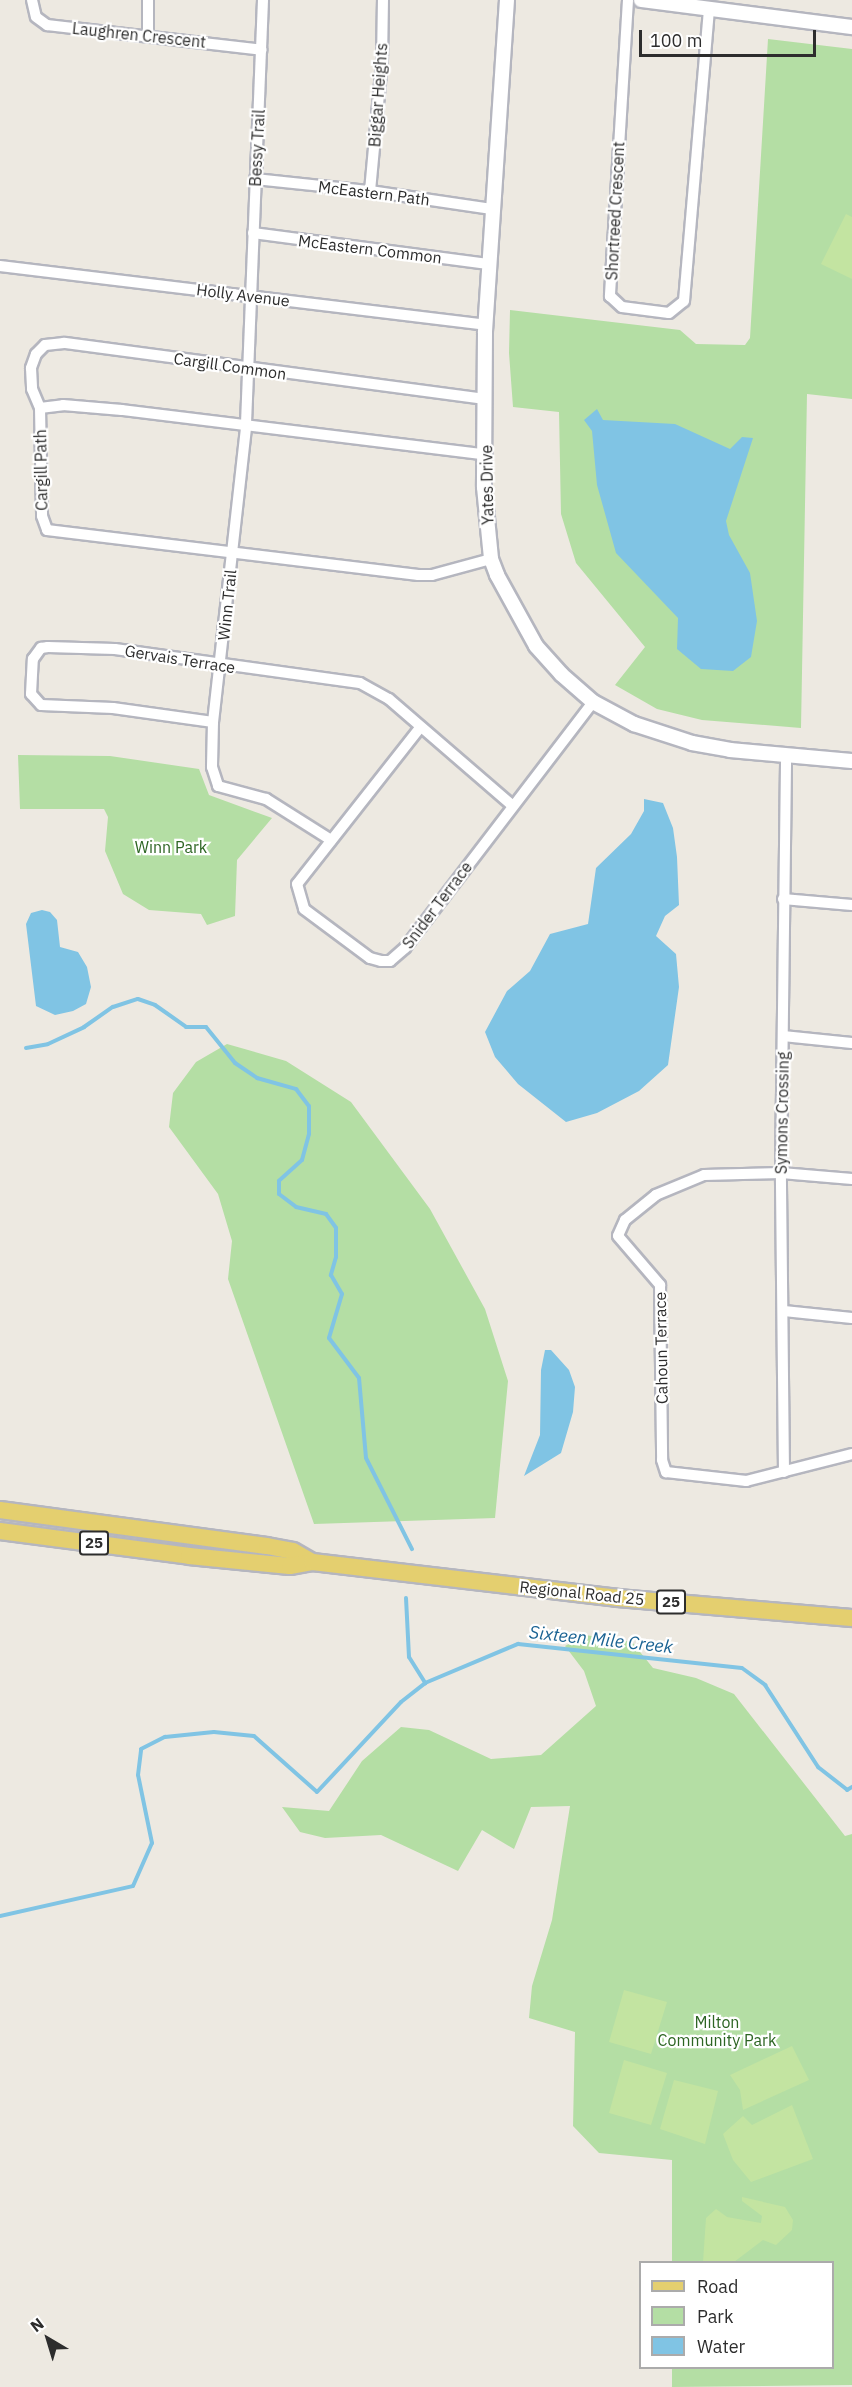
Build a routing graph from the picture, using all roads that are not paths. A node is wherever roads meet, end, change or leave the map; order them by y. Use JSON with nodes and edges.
{"nodes":[{"id":1,"x":32,"y":0,"type":"edge"},
{"id":2,"x":148,"y":0,"type":"edge"},
{"id":3,"x":263,"y":0,"type":"edge"},
{"id":4,"x":382,"y":0,"type":"edge"},
{"id":5,"x":507,"y":0,"type":"edge"},
{"id":6,"x":628,"y":0,"type":"edge"},
{"id":7,"x":641,"y":0,"type":"edge"},
{"id":8,"x":709,"y":8,"type":"junction"},
{"id":9,"x":852,"y":27,"type":"edge"},
{"id":10,"x":148,"y":36,"type":"junction"},
{"id":11,"x":262,"y":50,"type":"junction"},
{"id":12,"x":255,"y":179,"type":"junction"},
{"id":13,"x":370,"y":191,"type":"junction"},
{"id":14,"x":492,"y":209,"type":"junction"},
{"id":15,"x":253,"y":233,"type":"junction"},
{"id":16,"x":488,"y":264,"type":"junction"},
{"id":17,"x":0,"y":266,"type":"edge"},
{"id":18,"x":250,"y":296,"type":"junction"},
{"id":19,"x":485,"y":325,"type":"junction"},
{"id":20,"x":250,"y":369,"type":"junction"},
{"id":21,"x":485,"y":399,"type":"junction"},
{"id":22,"x":40,"y":408,"type":"junction"},
{"id":23,"x":246,"y":428,"type":"junction"},
{"id":24,"x":486,"y":455,"type":"junction"},
{"id":25,"x":232,"y":552,"type":"junction"},
{"id":26,"x":491,"y":559,"type":"junction"},
{"id":27,"x":221,"y":666,"type":"junction"},
{"id":28,"x":593,"y":702,"type":"junction"},
{"id":29,"x":213,"y":722,"type":"junction"},
{"id":30,"x":420,"y":729,"type":"junction"},
{"id":31,"x":786,"y":755,"type":"junction"},
{"id":32,"x":852,"y":760,"type":"edge"},
{"id":33,"x":512,"y":805,"type":"junction"},
{"id":34,"x":331,"y":840,"type":"junction"},
{"id":35,"x":783,"y":899,"type":"junction"},
{"id":36,"x":852,"y":905,"type":"edge"},
{"id":37,"x":783,"y":1036,"type":"junction"},
{"id":38,"x":852,"y":1043,"type":"edge"},
{"id":39,"x":781,"y":1173,"type":"junction"},
{"id":40,"x":852,"y":1179,"type":"edge"},
{"id":41,"x":784,"y":1311,"type":"junction"},
{"id":42,"x":852,"y":1318,"type":"edge"},
{"id":43,"x":852,"y":1454,"type":"edge"},
{"id":44,"x":784,"y":1472,"type":"junction"},
{"id":45,"x":0,"y":1510,"type":"edge"},
{"id":46,"x":0,"y":1531,"type":"edge"},
{"id":47,"x":312,"y":1562,"type":"junction"},
{"id":48,"x":852,"y":1618,"type":"edge"}],
"edges":[{"from":1,"to":10,"type":"street","name":"Laughren Crescent"},
{"from":2,"to":10,"type":"street"},
{"from":3,"to":11,"type":"street","name":"Bessy Trail"},
{"from":4,"to":13,"type":"street","name":"Biggar Heights"},
{"from":5,"to":14,"type":"street","name":"Yates Drive"},
{"from":6,"to":8,"type":"street","name":"Shortreed Crescent"},
{"from":7,"to":8,"type":"street"},
{"from":8,"to":9,"type":"street"},
{"from":10,"to":11,"type":"street","name":"Laughren Crescent"},
{"from":11,"to":12,"type":"street","name":"Bessy Trail"},
{"from":12,"to":13,"type":"street","name":"McEastern Path"},
{"from":12,"to":15,"type":"street","name":"Bessy Trail"},
{"from":13,"to":14,"type":"street","name":"McEastern Path"},
{"from":14,"to":16,"type":"street","name":"Yates Drive"},
{"from":15,"to":16,"type":"street","name":"McEastern Common"},
{"from":15,"to":18,"type":"street","name":"Bessy Trail"},
{"from":16,"to":19,"type":"street","name":"Yates Drive"},
{"from":17,"to":18,"type":"street","name":"Holly Avenue"},
{"from":18,"to":19,"type":"street","name":"Holly Avenue"},
{"from":18,"to":20,"type":"street","name":"Winn Trail"},
{"from":19,"to":21,"type":"street","name":"Yates Drive"},
{"from":20,"to":21,"type":"street","name":"Cargill Common"},
{"from":20,"to":22,"type":"street","name":"Cargill Common"},
{"from":20,"to":23,"type":"street","name":"Winn Trail"},
{"from":21,"to":24,"type":"street","name":"Yates Drive"},
{"from":22,"to":23,"type":"street","name":"Cargill Path"},
{"from":22,"to":25,"type":"street","name":"Cargill Path"},
{"from":23,"to":24,"type":"street","name":"Cargill Path"},
{"from":23,"to":25,"type":"street","name":"Winn Trail"},
{"from":24,"to":26,"type":"street","name":"Yates Drive"},
{"from":25,"to":26,"type":"street","name":"Cargill Path"},
{"from":25,"to":27,"type":"street","name":"Winn Trail"},
{"from":26,"to":28,"type":"street","name":"Yates Drive"},
{"from":27,"to":29,"type":"street","name":"Winn Trail"},
{"from":27,"to":29,"type":"street","name":"Gervais Terrace"},
{"from":27,"to":30,"type":"street","name":"Gervais Terrace"},
{"from":28,"to":31,"type":"street","name":"Yates Drive"},
{"from":28,"to":33,"type":"street","name":"Snider Terrace"},
{"from":29,"to":34,"type":"street","name":"Winn Trail"},
{"from":30,"to":33,"type":"street","name":"Gervais Terrace"},
{"from":30,"to":34,"type":"street","name":"Snider Terrace"},
{"from":31,"to":32,"type":"street","name":"Yates Drive"},
{"from":31,"to":35,"type":"street","name":"Symons Crossing"},
{"from":33,"to":34,"type":"street","name":"Snider Terrace"},
{"from":35,"to":36,"type":"street"},
{"from":35,"to":37,"type":"street","name":"Symons Crossing"},
{"from":37,"to":38,"type":"street"},
{"from":37,"to":39,"type":"street","name":"Symons Crossing"},
{"from":39,"to":40,"type":"street"},
{"from":39,"to":41,"type":"street","name":"Symons Crossing"},
{"from":39,"to":44,"type":"street","name":"Cahoun Terrace"},
{"from":41,"to":42,"type":"street"},
{"from":41,"to":44,"type":"street","name":"Symons Crossing"},
{"from":43,"to":44,"type":"street","name":"Cahoun Terrace"},
{"from":45,"to":47,"type":"main road","name":"Regional Road 25","number":"25"},
{"from":46,"to":47,"type":"main road","name":"Regional Road 25","number":"25"},
{"from":47,"to":48,"type":"main road","name":"Regional Road 25","number":"25"}]}
